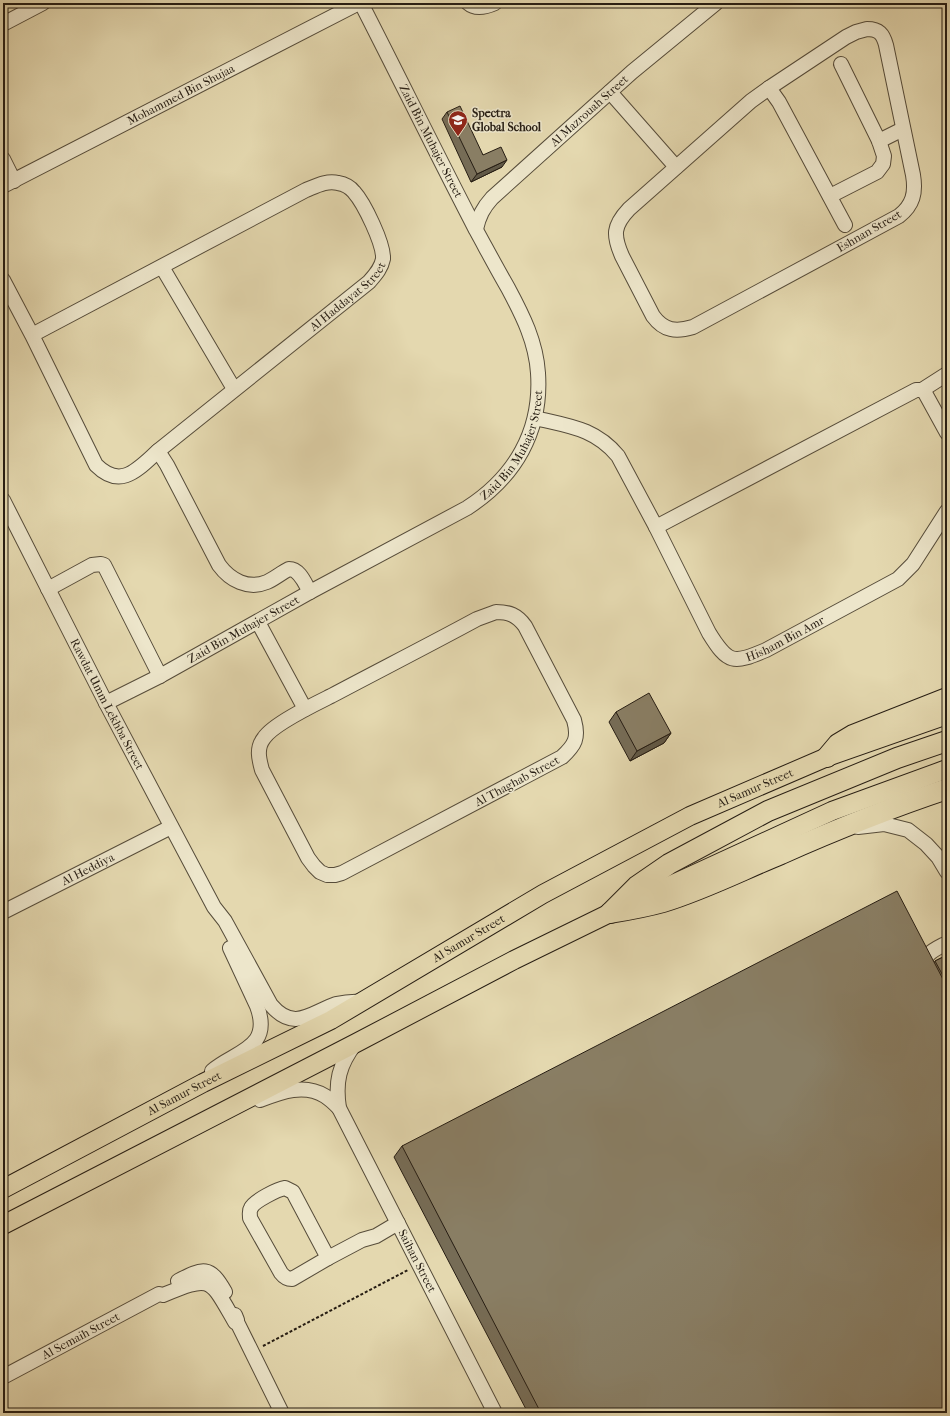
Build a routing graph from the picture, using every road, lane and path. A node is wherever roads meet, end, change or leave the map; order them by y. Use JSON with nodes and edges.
{"nodes":[{"id":1,"x":43,"y":3,"type":"edge"},
{"id":2,"x":360,"y":3,"type":"edge"},
{"id":3,"x":468,"y":3,"type":"edge"},
{"id":4,"x":495,"y":3,"type":"edge"},
{"id":5,"x":716,"y":3,"type":"edge"},
{"id":6,"x":3,"y":24,"type":"edge"},
{"id":7,"x":840,"y":64,"type":"dead end"},
{"id":8,"x":769,"y":88,"type":"junction"},
{"id":9,"x":610,"y":92,"type":"junction"},
{"id":10,"x":903,"y":129,"type":"junction"},
{"id":11,"x":879,"y":141,"type":"junction"},
{"id":12,"x":3,"y":159,"type":"edge"},
{"id":13,"x":676,"y":167,"type":"junction"},
{"id":14,"x":9,"y":183,"type":"edge"},
{"id":15,"x":830,"y":196,"type":"junction"},
{"id":16,"x":845,"y":225,"type":"dead end"},
{"id":17,"x":476,"y":229,"type":"junction"},
{"id":18,"x":162,"y":267,"type":"junction"},
{"id":19,"x":3,"y":280,"type":"edge"},
{"id":20,"x":32,"y":335,"type":"junction"},
{"id":21,"x":947,"y":374,"type":"edge"},
{"id":22,"x":234,"y":389,"type":"junction"},
{"id":23,"x":922,"y":390,"type":"junction"},
{"id":24,"x":535,"y":418,"type":"junction"},
{"id":25,"x":947,"y":433,"type":"edge"},
{"id":26,"x":158,"y":451,"type":"junction"},
{"id":27,"x":3,"y":500,"type":"edge"},
{"id":28,"x":947,"y":511,"type":"edge"},
{"id":29,"x":656,"y":527,"type":"junction"},
{"id":30,"x":48,"y":589,"type":"junction"},
{"id":31,"x":310,"y":592,"type":"junction"},
{"id":32,"x":258,"y":622,"type":"junction"},
{"id":33,"x":160,"y":676,"type":"junction"},
{"id":34,"x":947,"y":698,"type":"edge"},
{"id":35,"x":106,"y":703,"type":"junction"},
{"id":36,"x":305,"y":709,"type":"junction"},
{"id":37,"x":947,"y":715,"type":"edge"},
{"id":38,"x":947,"y":741,"type":"edge"},
{"id":39,"x":826,"y":757,"type":"junction"},
{"id":40,"x":947,"y":769,"type":"edge"},
{"id":41,"x":947,"y":789,"type":"edge"},
{"id":42,"x":171,"y":827,"type":"junction"},
{"id":43,"x":836,"y":830,"type":"junction"},
{"id":44,"x":947,"y":872,"type":"edge"},
{"id":45,"x":214,"y":907,"type":"junction"},
{"id":46,"x":3,"y":912,"type":"edge"},
{"id":47,"x":610,"y":913,"type":"junction"},
{"id":48,"x":947,"y":943,"type":"edge"},
{"id":49,"x":933,"y":981,"type":"edge"},
{"id":50,"x":362,"y":1002,"type":"junction"},
{"id":51,"x":356,"y":1043,"type":"junction"},
{"id":52,"x":203,"y":1083,"type":"junction"},
{"id":53,"x":339,"y":1108,"type":"junction"},
{"id":54,"x":198,"y":1124,"type":"junction"},
{"id":55,"x":3,"y":1188,"type":"edge"},
{"id":56,"x":396,"y":1219,"type":"junction"},
{"id":57,"x":3,"y":1225,"type":"edge"},
{"id":58,"x":328,"y":1258,"type":"junction"},
{"id":59,"x":419,"y":1265,"type":"junction"},
{"id":60,"x":252,"y":1352,"type":"junction"},
{"id":61,"x":3,"y":1377,"type":"edge"},
{"id":62,"x":282,"y":1413,"type":"edge"},
{"id":63,"x":495,"y":1413,"type":"edge"}],
"edges":[{"from":1,"to":6,"type":"street"},
{"from":2,"to":14,"type":"street","name":"Mohammed Bin Shujaa"},
{"from":2,"to":17,"type":"street","name":"Zaid Bin Muhajer Street"},
{"from":3,"to":4,"type":"street"},
{"from":5,"to":9,"type":"street","name":"Al Mazrouah Street"},
{"from":7,"to":11,"type":"street"},
{"from":8,"to":10,"type":"street","name":"Eshnan Street"},
{"from":8,"to":13,"type":"street","name":"Eshnan Street"},
{"from":8,"to":15,"type":"street"},
{"from":9,"to":13,"type":"street"},
{"from":9,"to":17,"type":"street","name":"Al Mazrouah Street"},
{"from":10,"to":11,"type":"street"},
{"from":10,"to":13,"type":"street","name":"Eshnan Street"},
{"from":11,"to":15,"type":"street"},
{"from":12,"to":14,"type":"street"},
{"from":15,"to":16,"type":"street"},
{"from":17,"to":24,"type":"street","name":"Zaid Bin Muhajer Street"},
{"from":18,"to":20,"type":"street","name":"Al Haddayat Street"},
{"from":18,"to":22,"type":"street"},
{"from":18,"to":22,"type":"street","name":"Al Haddayat Street"},
{"from":19,"to":20,"type":"street","name":"Al Haddayat Street"},
{"from":20,"to":26,"type":"street","name":"Al Haddayat Street"},
{"from":21,"to":23,"type":"street"},
{"from":22,"to":26,"type":"street","name":"Al Haddayat Street"},
{"from":23,"to":25,"type":"street"},
{"from":23,"to":29,"type":"street"},
{"from":24,"to":29,"type":"street","name":"Hisham Bin Amr"},
{"from":24,"to":31,"type":"street","name":"Zaid Bin Muhajer Street"},
{"from":26,"to":31,"type":"street"},
{"from":27,"to":30,"type":"street","name":"Rawdat Umm Lekhba Street"},
{"from":28,"to":29,"type":"street","name":"Hisham Bin Amr"},
{"from":30,"to":33,"type":"street"},
{"from":30,"to":35,"type":"street","name":"Rawdat Umm Lekhba Street"},
{"from":31,"to":32,"type":"street","name":"Zaid Bin Muhajer Street"},
{"from":32,"to":33,"type":"street","name":"Zaid Bin Muhajer Street"},
{"from":32,"to":36,"type":"street"},
{"from":33,"to":35,"type":"street","name":"Zaid Bin Muhajer Street"},
{"from":34,"to":39,"type":"highway"},
{"from":35,"to":42,"type":"street","name":"Rawdat Umm Lekhba Street"},
{"from":36,"to":36,"type":"street","name":"Al Thaghab Street"},
{"from":37,"to":39,"type":"main road","name":"Al Samur Street"},
{"from":38,"to":47,"type":"highway"},
{"from":39,"to":50,"type":"main road","name":"Al Samur Street"},
{"from":40,"to":47,"type":"main road"},
{"from":41,"to":43,"type":"highway"},
{"from":42,"to":45,"type":"street","name":"Rawdat Umm Lekhba Street"},
{"from":42,"to":46,"type":"street","name":"Al Heddiya"},
{"from":43,"to":44,"type":"street"},
{"from":43,"to":47,"type":"highway"},
{"from":45,"to":50,"type":"street","name":"Rawdat Umm Lekhba Street"},
{"from":45,"to":52,"type":"street","name":"Rawdat Umm Lekhba Street"},
{"from":47,"to":51,"type":"main road"},
{"from":48,"to":49,"type":"street"},
{"from":50,"to":52,"type":"main road","name":"Al Samur Street"},
{"from":51,"to":53,"type":"street","name":"Saihan Street"},
{"from":51,"to":54,"type":"main road"},
{"from":52,"to":55,"type":"main road","name":"Al Samur Street"},
{"from":53,"to":54,"type":"street","name":"Saihan Street"},
{"from":53,"to":56,"type":"street","name":"Saihan Street"},
{"from":54,"to":57,"type":"main road"},
{"from":56,"to":58,"type":"street"},
{"from":56,"to":59,"type":"street","name":"Saihan Street"},
{"from":58,"to":58,"type":"street"},
{"from":59,"to":60,"type":"path"},
{"from":59,"to":63,"type":"street","name":"Saihan Street"},
{"from":60,"to":61,"type":"street","name":"Al Semaih Street"},
{"from":60,"to":62,"type":"street"}]}
